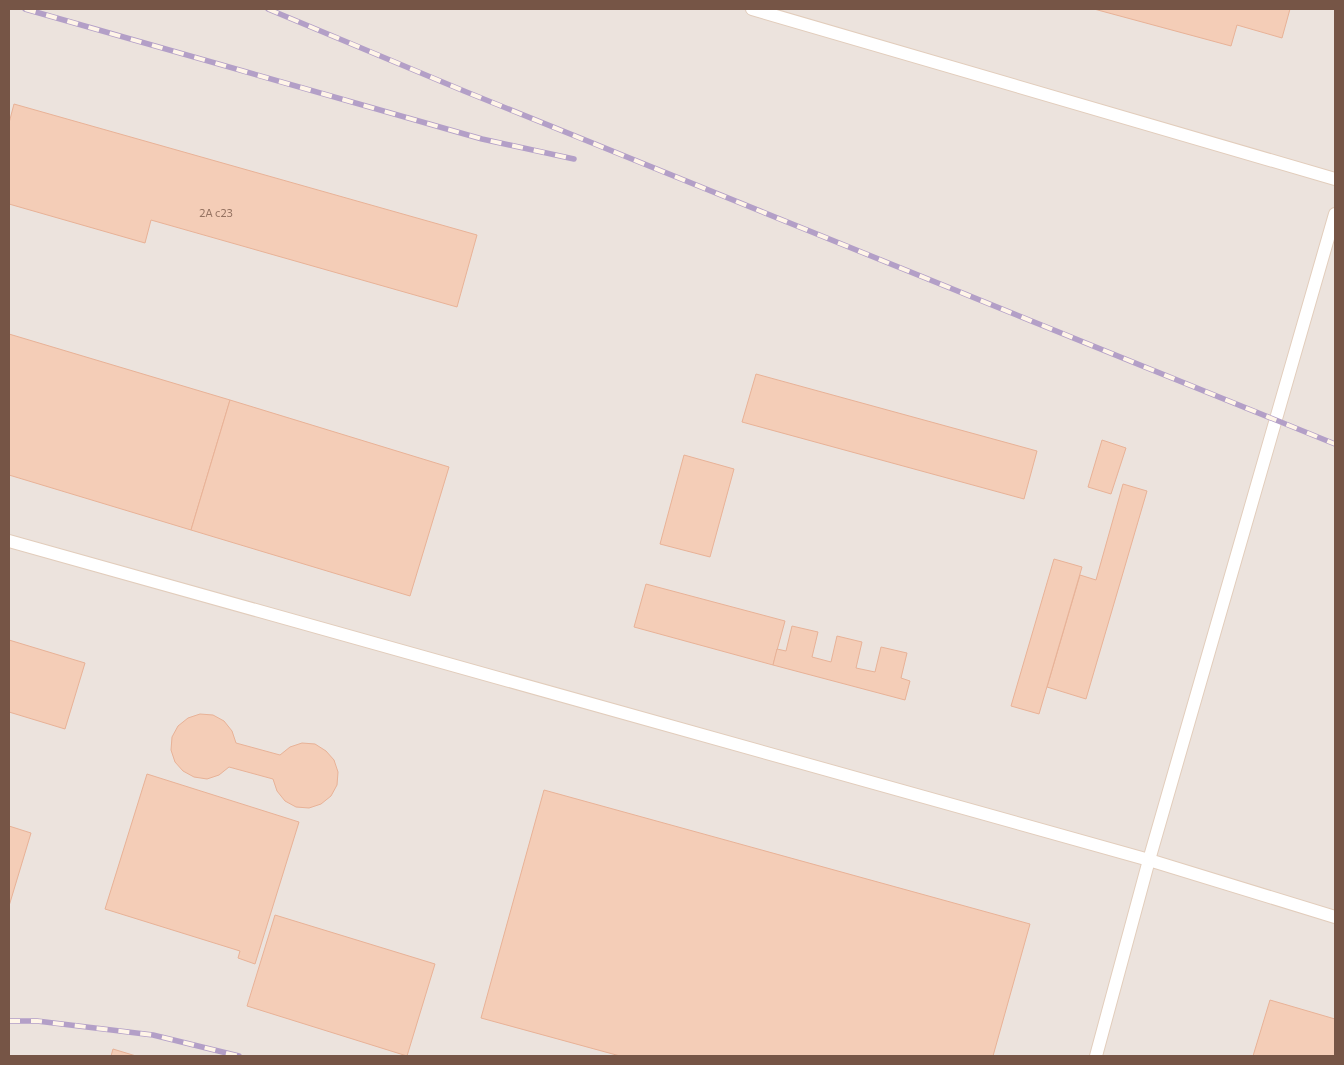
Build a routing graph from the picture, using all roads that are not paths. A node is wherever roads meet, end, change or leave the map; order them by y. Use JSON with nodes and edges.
{"nodes":[{"id":1,"x":752,"y":9,"type":"edge"},
{"id":2,"x":1335,"y":179,"type":"edge"},
{"id":3,"x":1335,"y":214,"type":"edge"},
{"id":4,"x":9,"y":541,"type":"edge"},
{"id":5,"x":1149,"y":860,"type":"junction"},
{"id":6,"x":1335,"y":917,"type":"edge"},
{"id":7,"x":1096,"y":1056,"type":"edge"}],
"edges":[{"from":1,"to":2,"type":"lane"},
{"from":3,"to":5,"type":"lane"},
{"from":4,"to":5,"type":"lane"},
{"from":5,"to":6,"type":"lane"},
{"from":5,"to":7,"type":"lane"}]}
